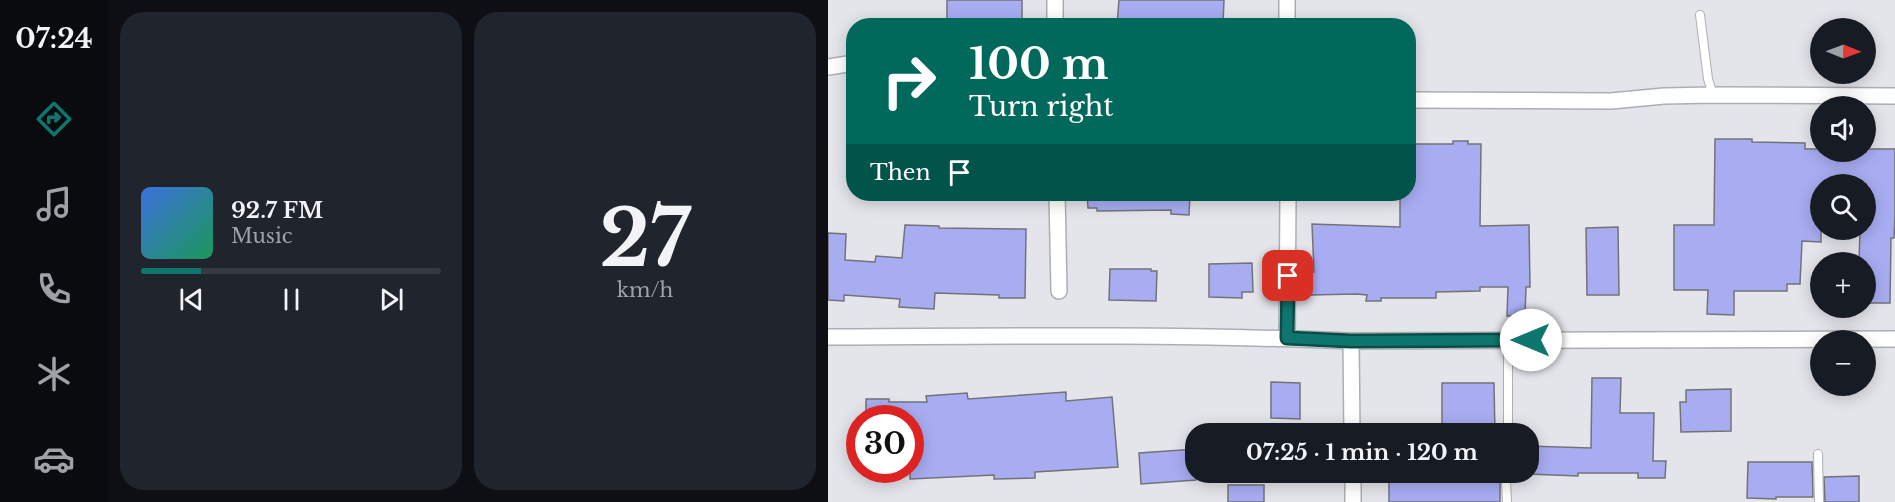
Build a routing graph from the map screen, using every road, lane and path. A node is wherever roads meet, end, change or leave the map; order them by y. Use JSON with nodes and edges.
{"nodes":[{"id":1,"x":1055,"y":0,"type":"edge"},
{"id":2,"x":1287,"y":0,"type":"edge"},
{"id":3,"x":1700,"y":15,"type":"dead end"},
{"id":4,"x":1055,"y":18,"type":"edge"},
{"id":5,"x":1287,"y":18,"type":"edge"},
{"id":6,"x":846,"y":64,"type":"edge"},
{"id":7,"x":828,"y":67,"type":"edge"},
{"id":8,"x":1713,"y":95,"type":"junction"},
{"id":9,"x":1895,"y":96,"type":"edge"},
{"id":10,"x":1416,"y":100,"type":"edge"},
{"id":11,"x":1057,"y":201,"type":"edge"},
{"id":12,"x":1288,"y":201,"type":"edge"},
{"id":13,"x":1059,"y":291,"type":"dead end"},
{"id":14,"x":828,"y":337,"type":"edge"},
{"id":15,"x":1287,"y":338,"type":"junction"},
{"id":16,"x":1895,"y":339,"type":"edge"},
{"id":17,"x":1508,"y":340,"type":"junction"},
{"id":18,"x":1351,"y":341,"type":"junction"},
{"id":19,"x":1352,"y":423,"type":"edge"},
{"id":20,"x":1508,"y":423,"type":"edge"},
{"id":21,"x":1818,"y":454,"type":"dead end"},
{"id":22,"x":1353,"y":483,"type":"edge"},
{"id":23,"x":1506,"y":483,"type":"edge"},
{"id":24,"x":1353,"y":502,"type":"edge"},
{"id":25,"x":1507,"y":502,"type":"edge"},
{"id":26,"x":1819,"y":502,"type":"edge"}],
"edges":[{"from":1,"to":4,"type":"street"},
{"from":2,"to":5,"type":"street"},
{"from":3,"to":8,"type":"lane"},
{"from":6,"to":7,"type":"street"},
{"from":8,"to":9,"type":"street"},
{"from":8,"to":10,"type":"street"},
{"from":11,"to":13,"type":"street"},
{"from":12,"to":15,"type":"street"},
{"from":14,"to":15,"type":"street"},
{"from":15,"to":18,"type":"street"},
{"from":16,"to":17,"type":"street"},
{"from":17,"to":18,"type":"street"},
{"from":17,"to":20,"type":"lane"},
{"from":18,"to":19,"type":"street"},
{"from":21,"to":26,"type":"lane"},
{"from":22,"to":24,"type":"street"},
{"from":23,"to":25,"type":"lane"}]}
